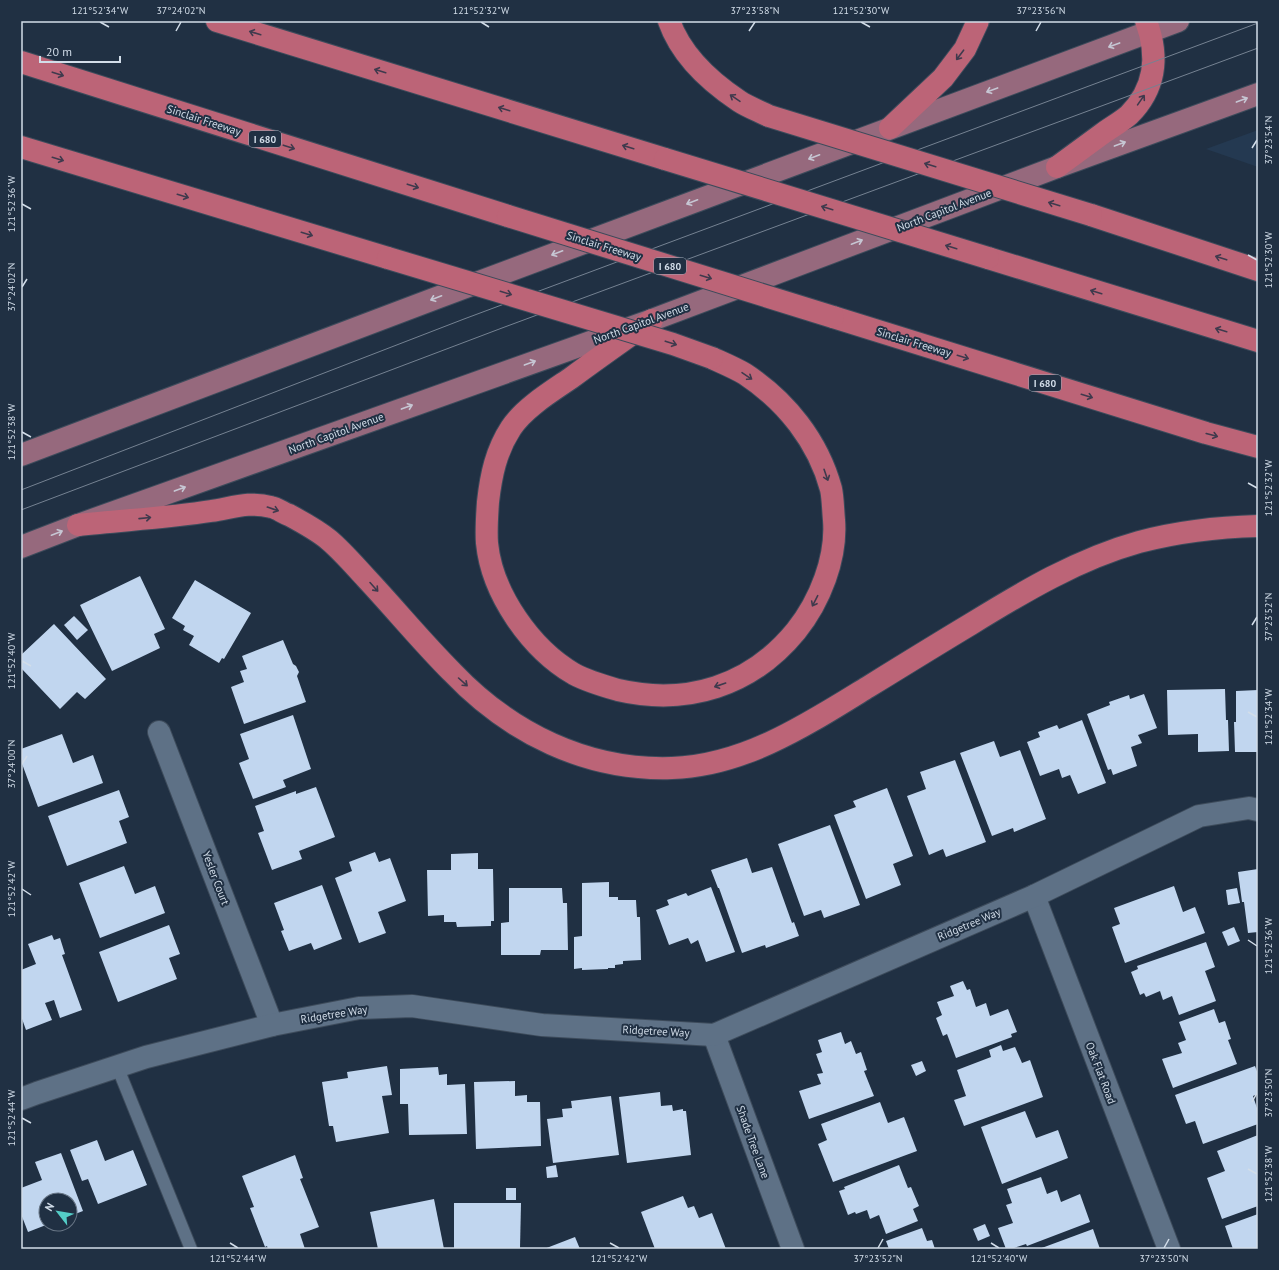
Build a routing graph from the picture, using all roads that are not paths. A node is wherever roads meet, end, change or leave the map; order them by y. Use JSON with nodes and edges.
{"nodes":[{"id":1,"x":217,"y":21,"type":"edge"},
{"id":2,"x":669,"y":21,"type":"edge"},
{"id":3,"x":978,"y":21,"type":"edge"},
{"id":4,"x":1178,"y":21,"type":"edge"},
{"id":5,"x":1148,"y":26,"type":"edge"},
{"id":6,"x":21,"y":62,"type":"edge"},
{"id":7,"x":1258,"y":94,"type":"edge"},
{"id":8,"x":890,"y":128,"type":"junction"},
{"id":9,"x":21,"y":147,"type":"edge"},
{"id":10,"x":1057,"y":167,"type":"junction"},
{"id":11,"x":1258,"y":270,"type":"edge"},
{"id":12,"x":652,"y":320,"type":"junction"},
{"id":13,"x":1258,"y":341,"type":"edge"},
{"id":14,"x":1258,"y":447,"type":"edge"},
{"id":15,"x":21,"y":455,"type":"edge"},
{"id":16,"x":78,"y":525,"type":"junction"},
{"id":17,"x":1258,"y":526,"type":"edge"},
{"id":18,"x":21,"y":547,"type":"edge"},
{"id":19,"x":159,"y":732,"type":"dead end"},
{"id":20,"x":1258,"y":810,"type":"edge"},
{"id":21,"x":1034,"y":896,"type":"junction"},
{"id":22,"x":272,"y":1025,"type":"junction"},
{"id":23,"x":714,"y":1035,"type":"junction"},
{"id":24,"x":118,"y":1066,"type":"junction"},
{"id":25,"x":21,"y":1099,"type":"edge"},
{"id":26,"x":192,"y":1249,"type":"edge"},
{"id":27,"x":792,"y":1249,"type":"edge"},
{"id":28,"x":1169,"y":1249,"type":"edge"}],
"edges":[{"from":13,"to":1,"type":"highway","one_way":true,"bridge":true},
{"from":11,"to":2,"type":"highway","one_way":true,"bridge":true},
{"from":3,"to":8,"type":"highway","one_way":true},
{"from":4,"to":5,"type":"main road"},
{"from":5,"to":8,"type":"main road","one_way":true},
{"from":10,"to":5,"type":"highway","one_way":true},
{"from":6,"to":14,"type":"highway","name":"Sinclair Freeway","number":"I 680","one_way":true,"bridge":true},
{"from":10,"to":7,"type":"main road","name":"North Capitol Avenue","one_way":true},
{"from":8,"to":15,"type":"main road","one_way":true},
{"from":9,"to":12,"type":"highway","one_way":true,"bridge":true},
{"from":12,"to":10,"type":"main road","name":"North Capitol Avenue","one_way":true},
{"from":16,"to":12,"type":"main road","name":"North Capitol Avenue","one_way":true},
{"from":16,"to":17,"type":"highway","one_way":true},
{"from":18,"to":16,"type":"main road","name":"North Capitol Avenue","one_way":true},
{"from":19,"to":22,"type":"street","name":"Yesler Court"},
{"from":20,"to":21,"type":"street","name":"Ridgetree Way"},
{"from":21,"to":23,"type":"street","name":"Ridgetree Way"},
{"from":21,"to":28,"type":"street","name":"Oak Flat Road"},
{"from":22,"to":23,"type":"street","name":"Ridgetree Way"},
{"from":22,"to":24,"type":"street","name":"Ridgetree Way"},
{"from":23,"to":27,"type":"street","name":"Shade Tree Lane"},
{"from":24,"to":25,"type":"street","name":"Ridgetree Way"},
{"from":24,"to":26,"type":"lane"}]}
